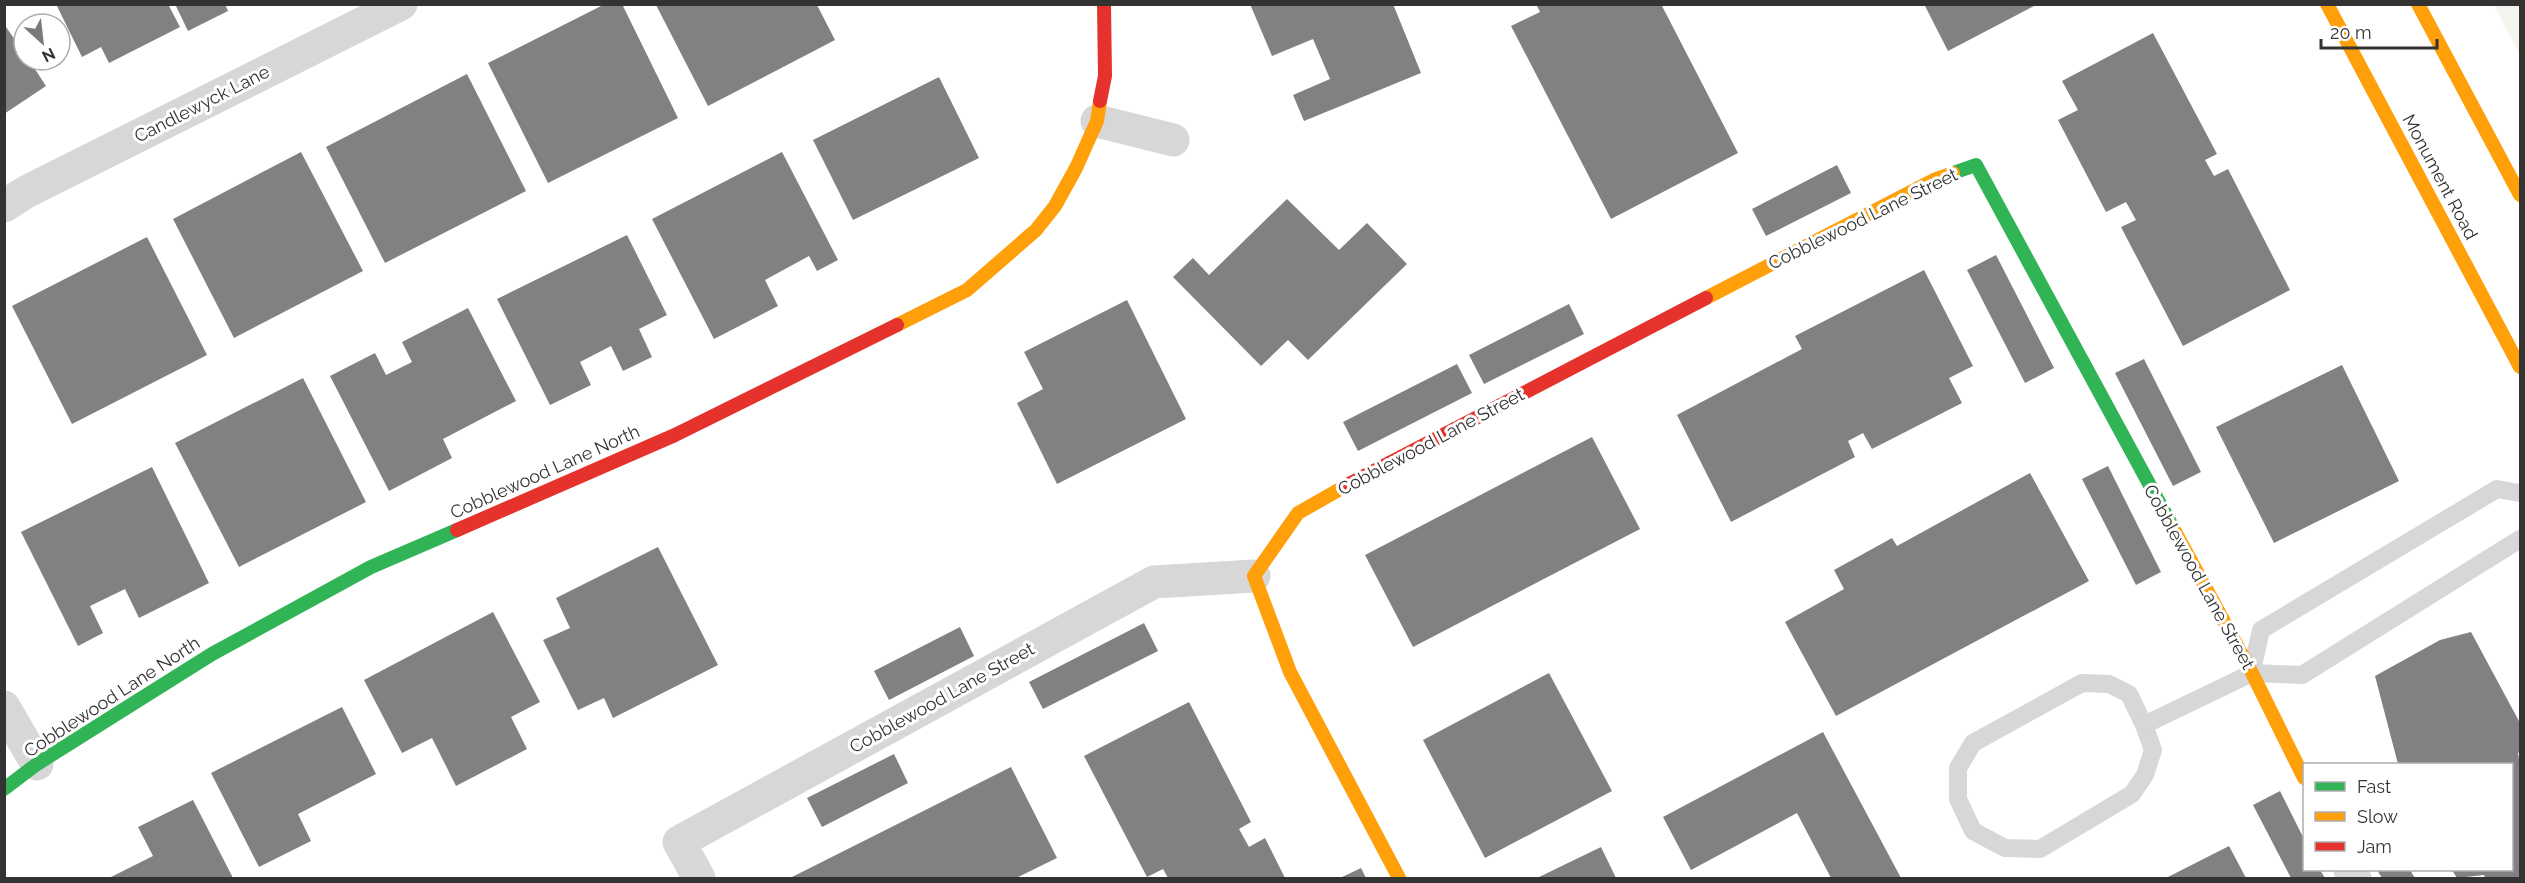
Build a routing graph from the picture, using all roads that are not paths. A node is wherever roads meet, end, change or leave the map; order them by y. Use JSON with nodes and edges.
{"nodes":[{"id":1,"x":400,"y":4,"type":"edge"},
{"id":2,"x":1104,"y":4,"type":"edge"},
{"id":3,"x":2327,"y":4,"type":"edge"},
{"id":4,"x":2418,"y":4,"type":"edge"},
{"id":5,"x":1097,"y":121,"type":"junction"},
{"id":6,"x":1173,"y":140,"type":"dead end"},
{"id":7,"x":2520,"y":195,"type":"edge"},
{"id":8,"x":4,"y":206,"type":"edge"},
{"id":9,"x":2520,"y":367,"type":"edge"},
{"id":10,"x":2520,"y":493,"type":"edge"},
{"id":11,"x":2520,"y":539,"type":"edge"},
{"id":12,"x":1254,"y":576,"type":"junction"},
{"id":13,"x":2252,"y":673,"type":"junction"},
{"id":14,"x":4,"y":707,"type":"edge"},
{"id":15,"x":2144,"y":724,"type":"junction"},
{"id":16,"x":37,"y":764,"type":"junction"},
{"id":17,"x":2303,"y":776,"type":"edge"},
{"id":18,"x":4,"y":789,"type":"edge"},
{"id":19,"x":699,"y":879,"type":"edge"},
{"id":20,"x":1399,"y":879,"type":"edge"}],
"edges":[{"from":1,"to":8,"type":"street","name":"Candlewyck Lane"},
{"from":2,"to":5,"type":"street","name":"Cobblewood Lane North"},
{"from":3,"to":9,"type":"street","name":"Monument Road"},
{"from":4,"to":7,"type":"street"},
{"from":5,"to":6,"type":"street"},
{"from":5,"to":16,"type":"street","name":"Cobblewood Lane North"},
{"from":10,"to":13,"type":"lane"},
{"from":11,"to":13,"type":"lane"},
{"from":12,"to":13,"type":"street","name":"Cobblewood Lane Street"},
{"from":12,"to":19,"type":"street","name":"Cobblewood Lane Street"},
{"from":12,"to":20,"type":"street"},
{"from":13,"to":15,"type":"lane"},
{"from":13,"to":17,"type":"street","name":"Cobblewood Lane Street"},
{"from":14,"to":16,"type":"street"},
{"from":15,"to":15,"type":"lane"},
{"from":16,"to":18,"type":"street","name":"Cobblewood Lane North"}]}
